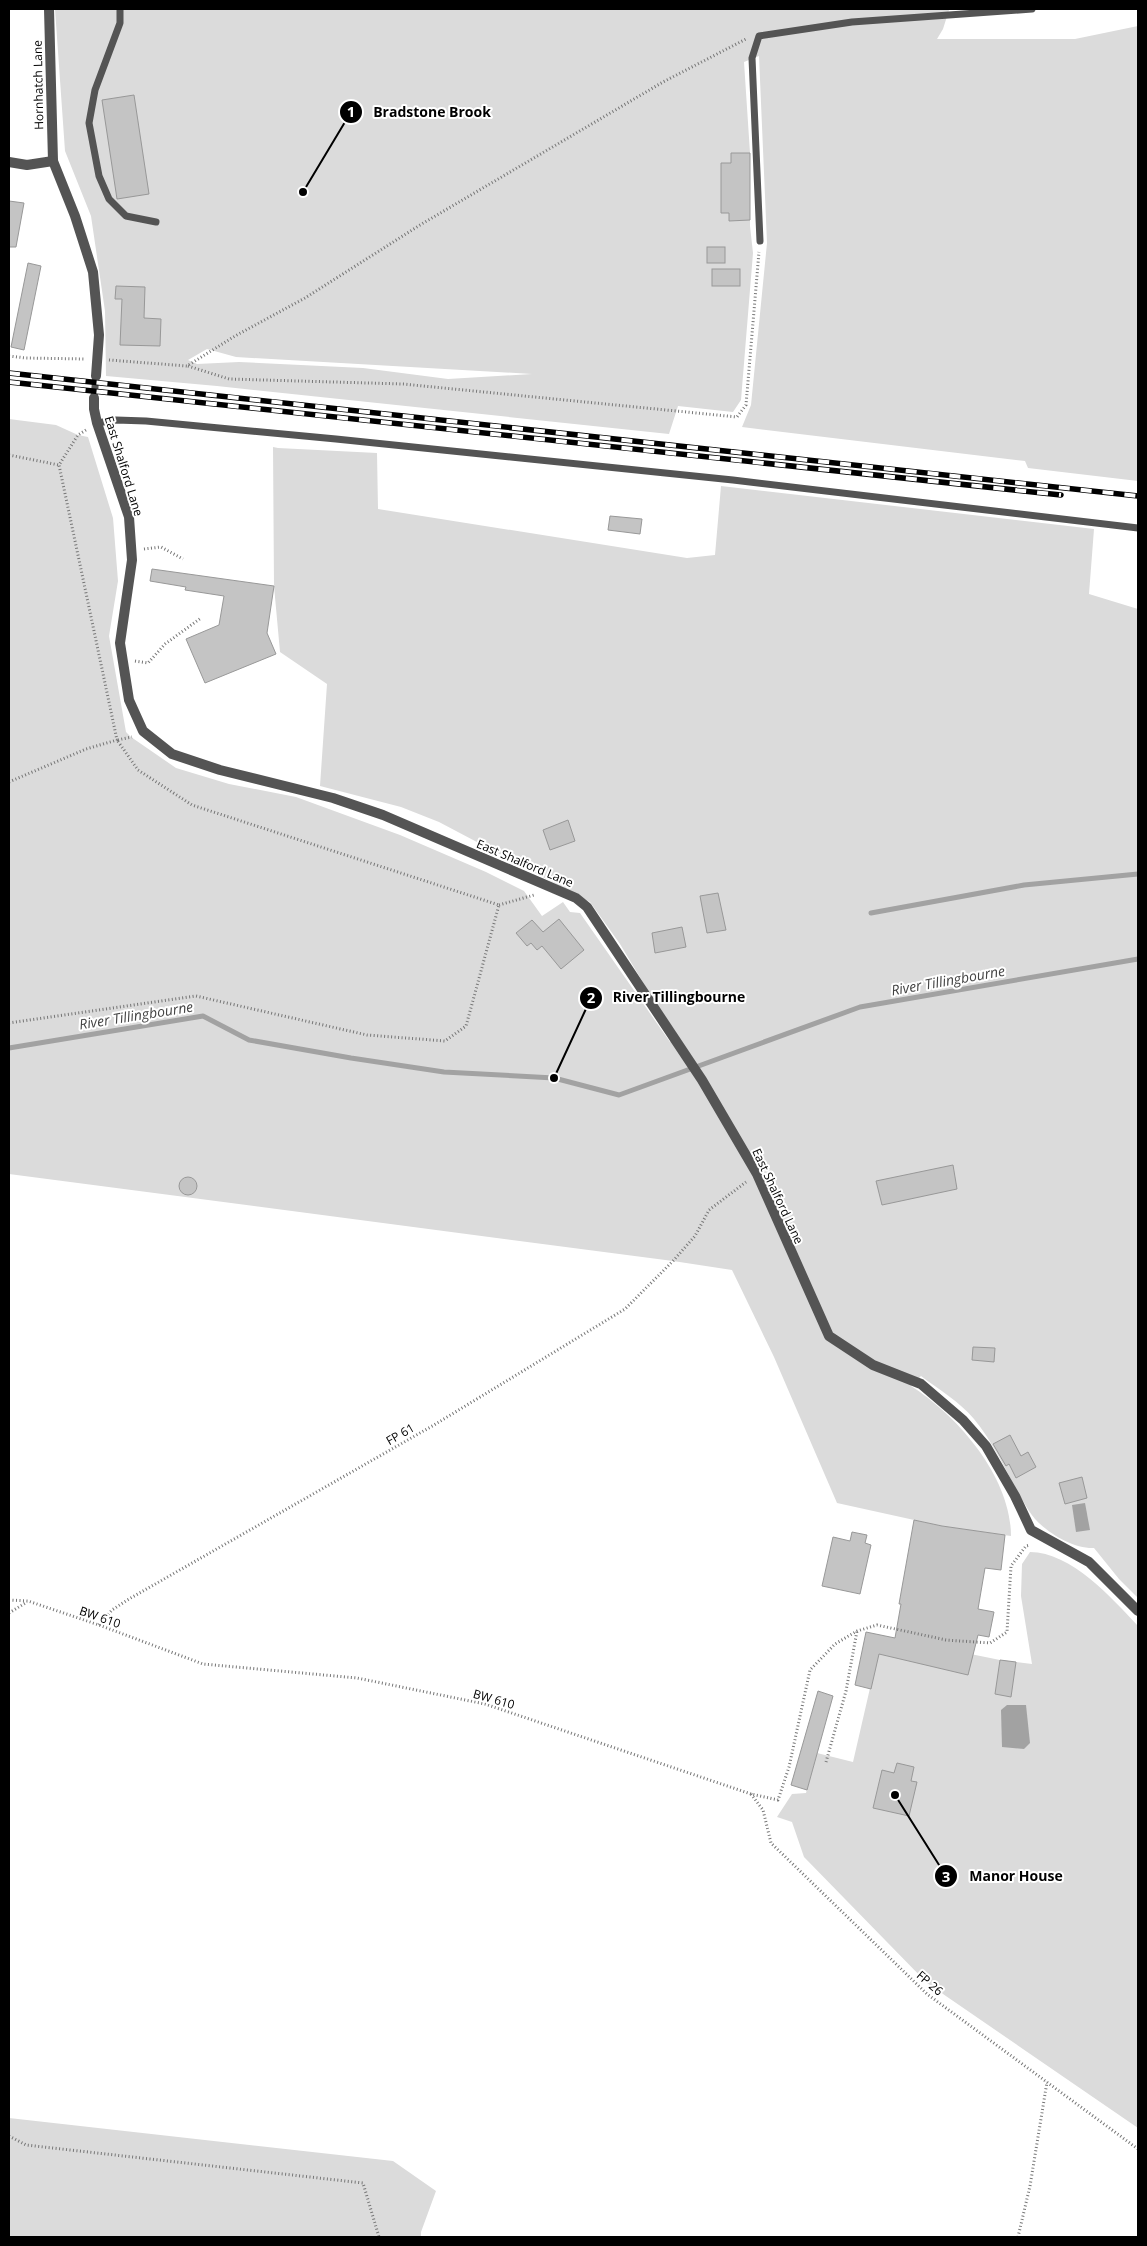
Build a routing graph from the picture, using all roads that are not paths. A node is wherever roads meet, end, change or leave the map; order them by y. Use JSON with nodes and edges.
{"nodes":[{"id":1,"x":49,"y":9,"type":"edge"},
{"id":2,"x":120,"y":9,"type":"edge"},
{"id":3,"x":1032,"y":9,"type":"edge"},
{"id":4,"x":53,"y":161,"type":"junction"},
{"id":5,"x":9,"y":162,"type":"edge"},
{"id":6,"x":156,"y":222,"type":"dead end"},
{"id":7,"x":760,"y":241,"type":"road end"},
{"id":8,"x":96,"y":376,"type":"joint"},
{"id":9,"x":94,"y":398,"type":"joint"},
{"id":10,"x":97,"y":423,"type":"junction"},
{"id":11,"x":1138,"y":528,"type":"edge"},
{"id":12,"x":1138,"y":1611,"type":"edge"}],
"edges":[{"from":1,"to":4,"type":"street","name":"Hornhatch Lane"},
{"from":2,"to":6,"type":"lane"},
{"from":3,"to":7,"type":"lane"},
{"from":4,"to":5,"type":"street"},
{"from":4,"to":8,"type":"street","name":"East Shalford Lane"},
{"from":8,"to":9,"type":"lane","name":"East Shalford Lane"},
{"from":9,"to":10,"type":"street","name":"East Shalford Lane"},
{"from":10,"to":11,"type":"lane"},
{"from":10,"to":12,"type":"street","name":"East Shalford Lane"}]}
